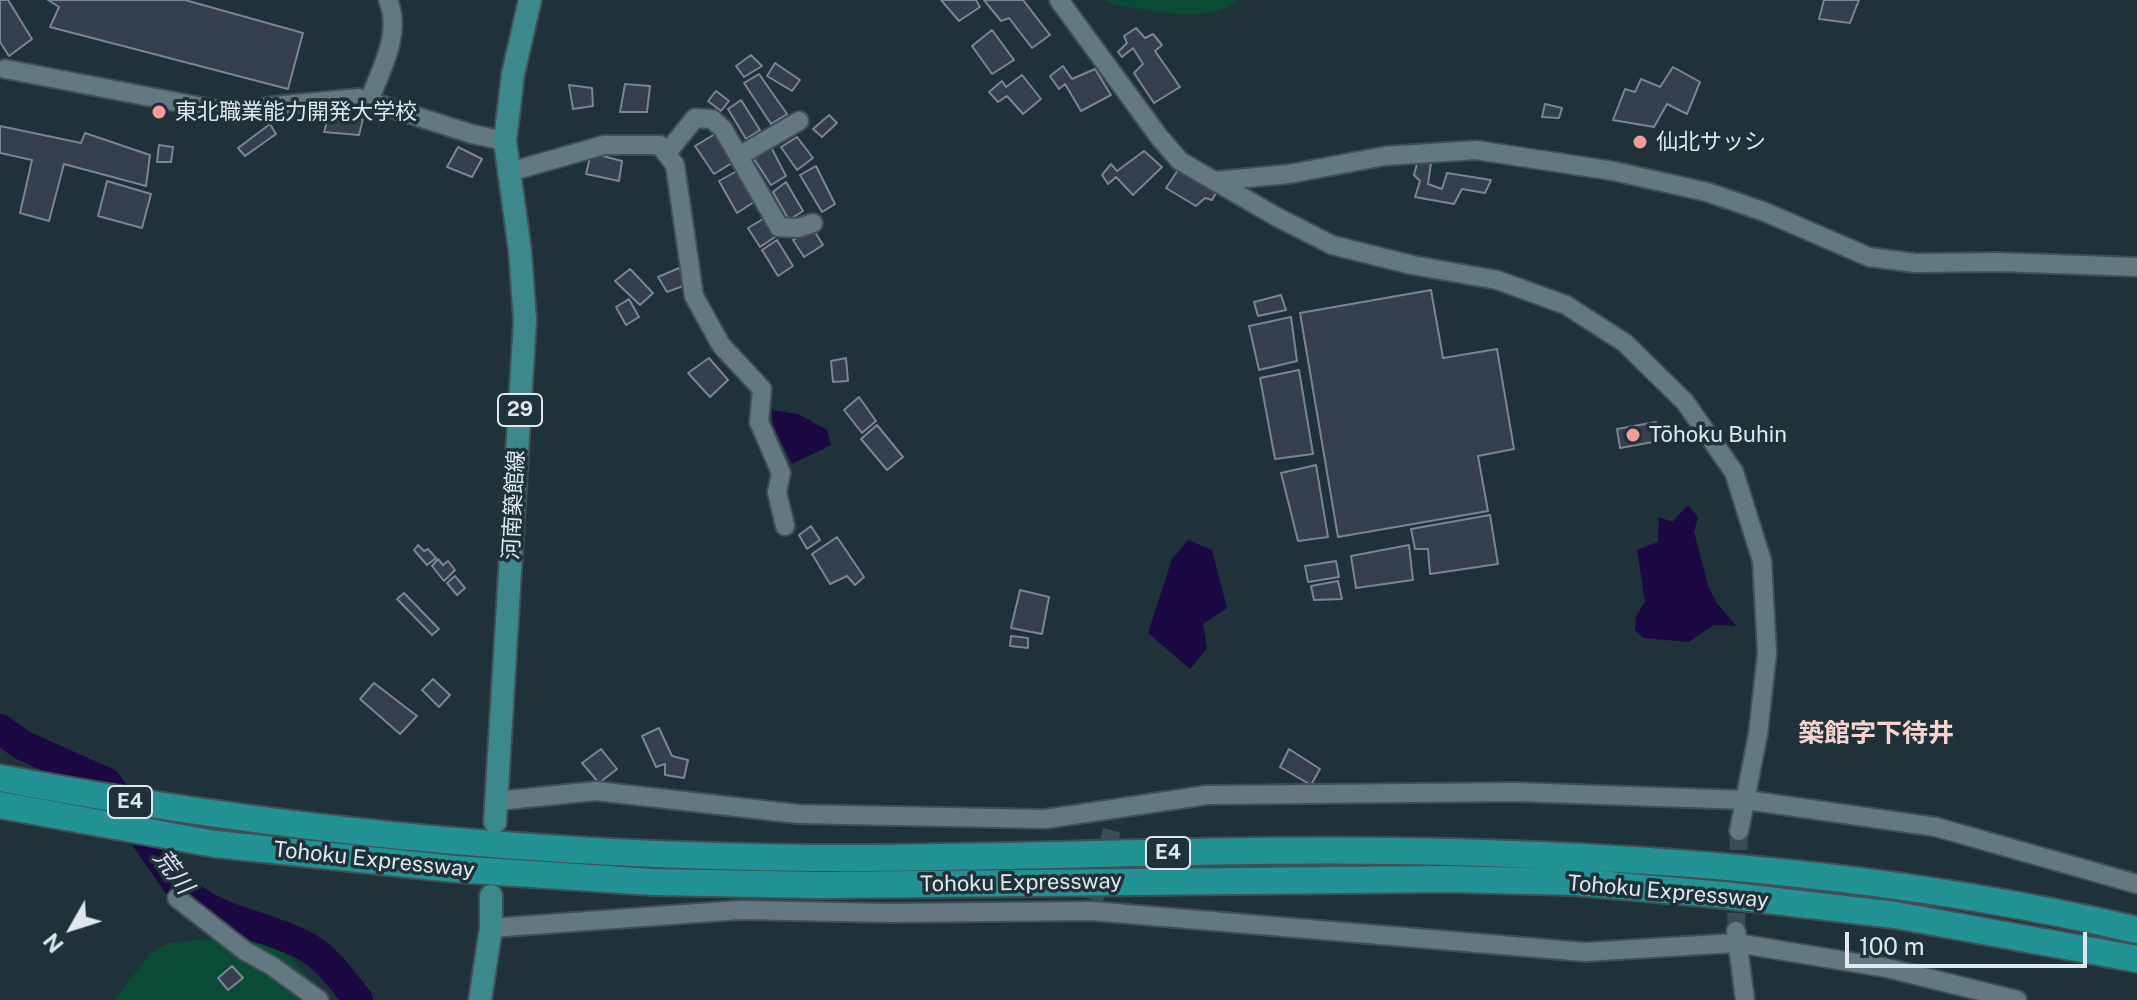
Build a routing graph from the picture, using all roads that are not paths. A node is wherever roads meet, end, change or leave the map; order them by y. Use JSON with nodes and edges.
{"nodes":[{"id":1,"x":388,"y":0,"type":"edge"},
{"id":2,"x":530,"y":0,"type":"edge"},
{"id":3,"x":1059,"y":0,"type":"edge"},
{"id":4,"x":5,"y":69,"type":"dead end"},
{"id":5,"x":369,"y":101,"type":"junction"},
{"id":6,"x":799,"y":121,"type":"dead end"},
{"id":7,"x":505,"y":141,"type":"junction"},
{"id":8,"x":666,"y":154,"type":"junction"},
{"id":9,"x":739,"y":156,"type":"junction"},
{"id":10,"x":509,"y":172,"type":"junction"},
{"id":11,"x":1215,"y":181,"type":"junction"},
{"id":12,"x":813,"y":223,"type":"dead end"},
{"id":13,"x":2137,"y":267,"type":"edge"},
{"id":14,"x":785,"y":526,"type":"dead end"},
{"id":15,"x":0,"y":778,"type":"edge"},
{"id":16,"x":1746,"y":800,"type":"junction"},
{"id":17,"x":0,"y":805,"type":"edge"},
{"id":18,"x":496,"y":812,"type":"joint"},
{"id":19,"x":1739,"y":831,"type":"tunnel mouth"},
{"id":20,"x":2137,"y":884,"type":"edge"},
{"id":21,"x":491,"y":896,"type":"dead end"},
{"id":22,"x":177,"y":898,"type":"dead end"},
{"id":23,"x":491,"y":928,"type":"junction"},
{"id":24,"x":2137,"y":930,"type":"edge"},
{"id":25,"x":1736,"y":937,"type":"junction"},
{"id":26,"x":2137,"y":959,"type":"edge"},
{"id":27,"x":319,"y":1000,"type":"edge"},
{"id":28,"x":480,"y":1000,"type":"edge"},
{"id":29,"x":1745,"y":1000,"type":"edge"},
{"id":30,"x":2017,"y":1000,"type":"edge"}],
"edges":[{"from":1,"to":5,"type":"street"},
{"from":2,"to":7,"type":"main road","name":"河南築館線","number":"29"},
{"from":3,"to":11,"type":"street"},
{"from":4,"to":5,"type":"street"},
{"from":5,"to":7,"type":"street"},
{"from":6,"to":9,"type":"street"},
{"from":7,"to":10,"type":"main road","name":"河南築館線","number":"29"},
{"from":8,"to":9,"type":"street"},
{"from":8,"to":10,"type":"street"},
{"from":8,"to":14,"type":"street"},
{"from":9,"to":12,"type":"street"},
{"from":10,"to":18,"type":"main road","name":"河南築館線","number":"29"},
{"from":11,"to":13,"type":"street"},
{"from":11,"to":16,"type":"street"},
{"from":15,"to":24,"type":"highway","name":"Tohoku Expressway","number":"E4"},
{"from":16,"to":18,"type":"street"},
{"from":16,"to":19,"type":"street"},
{"from":16,"to":20,"type":"street"},
{"from":17,"to":26,"type":"highway","name":"Tohoku Expressway","number":"E4"},
{"from":21,"to":23,"type":"main road"},
{"from":22,"to":27,"type":"street"},
{"from":23,"to":25,"type":"street"},
{"from":23,"to":28,"type":"main road"},
{"from":25,"to":29,"type":"street"},
{"from":25,"to":30,"type":"street"}]}
